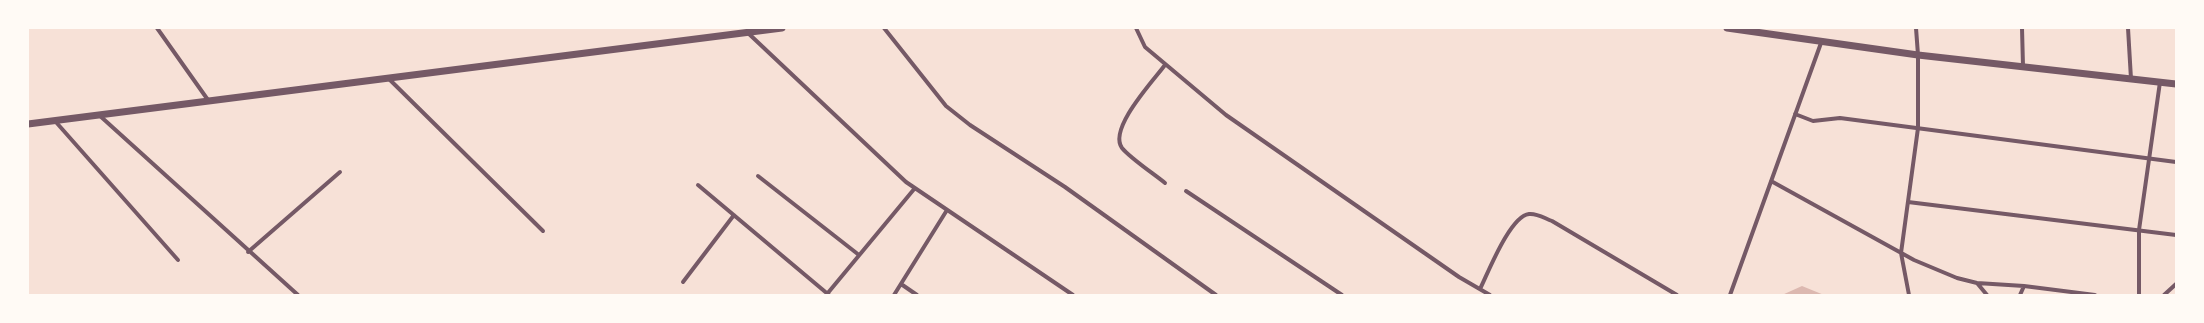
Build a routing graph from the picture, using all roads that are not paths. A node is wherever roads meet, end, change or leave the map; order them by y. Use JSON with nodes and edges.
{"nodes":[{"id":1,"x":157,"y":28,"type":"edge"},
{"id":2,"x":782,"y":28,"type":"edge"},
{"id":3,"x":884,"y":28,"type":"edge"},
{"id":4,"x":1136,"y":28,"type":"edge"},
{"id":5,"x":1727,"y":28,"type":"edge"},
{"id":6,"x":1916,"y":28,"type":"edge"},
{"id":7,"x":2022,"y":28,"type":"edge"},
{"id":8,"x":2128,"y":28,"type":"edge"},
{"id":9,"x":728,"y":31,"type":"edge"},
{"id":10,"x":748,"y":32,"type":"junction"},
{"id":11,"x":1821,"y":42,"type":"junction"},
{"id":12,"x":1918,"y":55,"type":"junction"},
{"id":13,"x":1165,"y":65,"type":"junction"},
{"id":14,"x":2023,"y":66,"type":"junction"},
{"id":15,"x":387,"y":77,"type":"junction"},
{"id":16,"x":2131,"y":79,"type":"junction"},
{"id":17,"x":2160,"y":82,"type":"junction"},
{"id":18,"x":2176,"y":84,"type":"edge"},
{"id":19,"x":208,"y":100,"type":"junction"},
{"id":20,"x":97,"y":114,"type":"junction"},
{"id":21,"x":1795,"y":114,"type":"junction"},
{"id":22,"x":54,"y":120,"type":"junction"},
{"id":23,"x":28,"y":124,"type":"edge"},
{"id":24,"x":1918,"y":128,"type":"junction"},
{"id":25,"x":2149,"y":158,"type":"junction"},
{"id":26,"x":2176,"y":162,"type":"edge"},
{"id":27,"x":340,"y":172,"type":"dead end"},
{"id":28,"x":758,"y":176,"type":"dead end"},
{"id":29,"x":1772,"y":181,"type":"junction"},
{"id":30,"x":1165,"y":183,"type":"dead end"},
{"id":31,"x":698,"y":185,"type":"dead end"},
{"id":32,"x":915,"y":188,"type":"junction"},
{"id":33,"x":1186,"y":191,"type":"dead end"},
{"id":34,"x":1908,"y":202,"type":"junction"},
{"id":35,"x":947,"y":210,"type":"junction"},
{"id":36,"x":734,"y":215,"type":"junction"},
{"id":37,"x":2139,"y":230,"type":"junction"},
{"id":38,"x":543,"y":231,"type":"dead end"},
{"id":39,"x":2176,"y":235,"type":"edge"},
{"id":40,"x":248,"y":252,"type":"junction"},
{"id":41,"x":1901,"y":253,"type":"junction"},
{"id":42,"x":859,"y":255,"type":"junction"},
{"id":43,"x":178,"y":260,"type":"dead end"},
{"id":44,"x":683,"y":282,"type":"dead end"},
{"id":45,"x":1977,"y":283,"type":"junction"},
{"id":46,"x":901,"y":284,"type":"junction"},
{"id":47,"x":2176,"y":284,"type":"edge"},
{"id":48,"x":2024,"y":286,"type":"junction"},
{"id":49,"x":1480,"y":289,"type":"junction"},
{"id":50,"x":828,"y":294,"type":"edge"},
{"id":51,"x":298,"y":295,"type":"edge"},
{"id":52,"x":894,"y":295,"type":"edge"},
{"id":53,"x":917,"y":295,"type":"edge"},
{"id":54,"x":1073,"y":295,"type":"edge"},
{"id":55,"x":1216,"y":295,"type":"edge"},
{"id":56,"x":1342,"y":295,"type":"edge"},
{"id":57,"x":1490,"y":295,"type":"edge"},
{"id":58,"x":1676,"y":295,"type":"edge"},
{"id":59,"x":1730,"y":295,"type":"edge"},
{"id":60,"x":1910,"y":295,"type":"edge"},
{"id":61,"x":1987,"y":295,"type":"edge"},
{"id":62,"x":2020,"y":295,"type":"edge"},
{"id":63,"x":2095,"y":295,"type":"edge"},
{"id":64,"x":2138,"y":295,"type":"edge"},
{"id":65,"x":2164,"y":295,"type":"edge"}],
"edges":[{"from":1,"to":19,"type":"street"},
{"from":2,"to":10,"type":"street"},
{"from":3,"to":55,"type":"street"},
{"from":4,"to":13,"type":"street"},
{"from":5,"to":11,"type":"street"},
{"from":6,"to":12,"type":"street"},
{"from":7,"to":14,"type":"street"},
{"from":8,"to":16,"type":"street"},
{"from":9,"to":10,"type":"street"},
{"from":9,"to":15,"type":"street"},
{"from":10,"to":32,"type":"street"},
{"from":11,"to":12,"type":"street"},
{"from":11,"to":21,"type":"street"},
{"from":12,"to":14,"type":"street"},
{"from":12,"to":24,"type":"street"},
{"from":13,"to":30,"type":"street"},
{"from":13,"to":49,"type":"street"},
{"from":14,"to":16,"type":"street"},
{"from":15,"to":19,"type":"street"},
{"from":15,"to":38,"type":"street"},
{"from":16,"to":17,"type":"street"},
{"from":17,"to":18,"type":"street"},
{"from":17,"to":25,"type":"street"},
{"from":19,"to":20,"type":"street"},
{"from":20,"to":22,"type":"street"},
{"from":20,"to":40,"type":"street"},
{"from":21,"to":24,"type":"street"},
{"from":21,"to":29,"type":"street"},
{"from":22,"to":23,"type":"street"},
{"from":22,"to":43,"type":"street"},
{"from":24,"to":25,"type":"street"},
{"from":24,"to":34,"type":"street"},
{"from":25,"to":26,"type":"street"},
{"from":25,"to":37,"type":"street"},
{"from":27,"to":40,"type":"street"},
{"from":28,"to":42,"type":"street"},
{"from":29,"to":41,"type":"street"},
{"from":29,"to":59,"type":"street"},
{"from":31,"to":36,"type":"street"},
{"from":32,"to":35,"type":"street"},
{"from":32,"to":42,"type":"street"},
{"from":33,"to":56,"type":"street"},
{"from":34,"to":37,"type":"street"},
{"from":34,"to":41,"type":"street"},
{"from":35,"to":46,"type":"street"},
{"from":35,"to":54,"type":"street"},
{"from":36,"to":44,"type":"street"},
{"from":36,"to":50,"type":"street"},
{"from":37,"to":39,"type":"street"},
{"from":37,"to":64,"type":"street"},
{"from":40,"to":51,"type":"street"},
{"from":41,"to":45,"type":"street"},
{"from":41,"to":60,"type":"street"},
{"from":42,"to":50,"type":"street"},
{"from":45,"to":48,"type":"street"},
{"from":45,"to":61,"type":"street"},
{"from":46,"to":52,"type":"street"},
{"from":46,"to":53,"type":"street"},
{"from":47,"to":65,"type":"street"},
{"from":48,"to":62,"type":"street"},
{"from":48,"to":63,"type":"street"},
{"from":49,"to":57,"type":"street"},
{"from":49,"to":58,"type":"street"}]}
